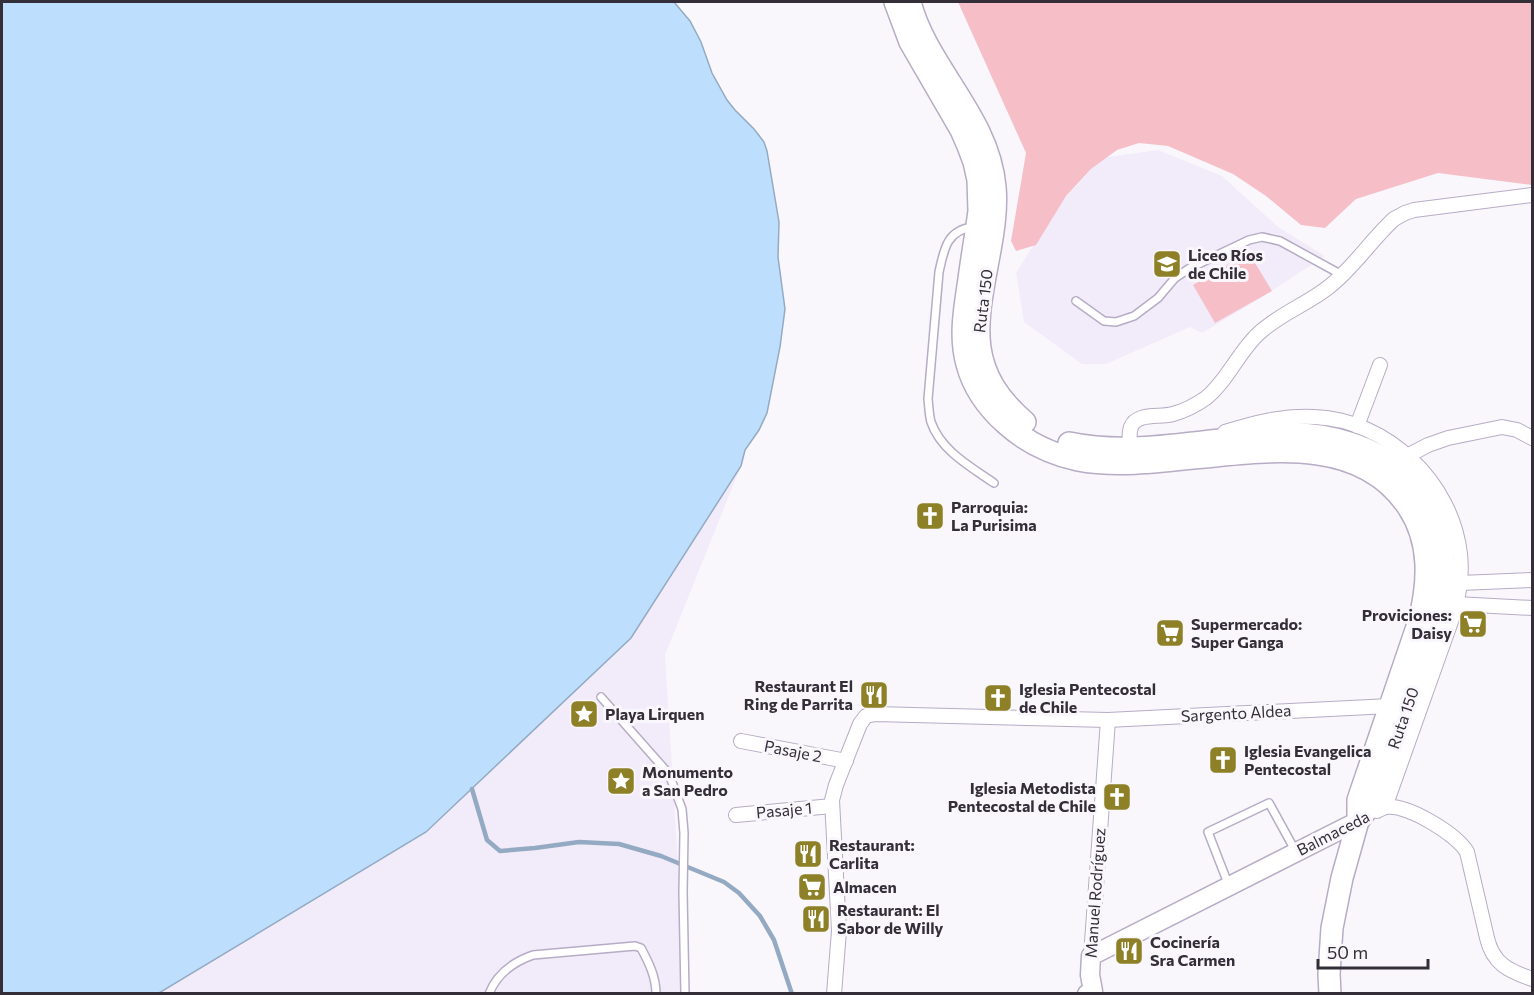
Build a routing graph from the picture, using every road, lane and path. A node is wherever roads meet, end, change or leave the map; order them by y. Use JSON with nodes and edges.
{"nodes":[{"id":1,"x":895,"y":2,"type":"edge"},
{"id":2,"x":910,"y":2,"type":"edge"},
{"id":3,"x":1533,"y":195,"type":"edge"},
{"id":4,"x":977,"y":227,"type":"junction"},
{"id":5,"x":1342,"y":275,"type":"junction"},
{"id":6,"x":1076,"y":302,"type":"dead end"},
{"id":7,"x":1380,"y":365,"type":"dead end"},
{"id":8,"x":1357,"y":426,"type":"junction"},
{"id":9,"x":1533,"y":438,"type":"edge"},
{"id":10,"x":1197,"y":442,"type":"junction"},
{"id":11,"x":1131,"y":456,"type":"junction"},
{"id":12,"x":1407,"y":456,"type":"junction"},
{"id":13,"x":994,"y":483,"type":"dead end"},
{"id":14,"x":1533,"y":580,"type":"edge"},
{"id":15,"x":1460,"y":583,"type":"junction"},
{"id":16,"x":1456,"y":604,"type":"junction"},
{"id":17,"x":1533,"y":608,"type":"edge"},
{"id":18,"x":601,"y":697,"type":"dead end"},
{"id":19,"x":1390,"y":706,"type":"junction"},
{"id":20,"x":1108,"y":720,"type":"junction"},
{"id":21,"x":741,"y":741,"type":"dead end"},
{"id":22,"x":846,"y":761,"type":"junction"},
{"id":23,"x":832,"y":806,"type":"junction"},
{"id":24,"x":1385,"y":807,"type":"junction"},
{"id":25,"x":736,"y":815,"type":"dead end"},
{"id":26,"x":1358,"y":821,"type":"junction"},
{"id":27,"x":1296,"y":852,"type":"junction"},
{"id":28,"x":1229,"y":886,"type":"junction"},
{"id":29,"x":1091,"y":956,"type":"junction"},
{"id":30,"x":1533,"y":979,"type":"edge"},
{"id":31,"x":489,"y":993,"type":"edge"},
{"id":32,"x":656,"y":993,"type":"edge"},
{"id":33,"x":686,"y":993,"type":"edge"},
{"id":34,"x":834,"y":993,"type":"edge"},
{"id":35,"x":1091,"y":993,"type":"edge"},
{"id":36,"x":1330,"y":993,"type":"edge"}],
"edges":[{"from":1,"to":4,"type":"main road","name":"Ruta 150"},
{"from":2,"to":11,"type":"main road","name":"Ruta 150"},
{"from":3,"to":5,"type":"street"},
{"from":4,"to":11,"type":"main road","name":"Ruta 150"},
{"from":4,"to":13,"type":"lane"},
{"from":5,"to":6,"type":"lane"},
{"from":5,"to":11,"type":"street"},
{"from":7,"to":8,"type":"street"},
{"from":8,"to":10,"type":"street"},
{"from":8,"to":12,"type":"street"},
{"from":9,"to":12,"type":"street"},
{"from":10,"to":11,"type":"main road","name":"Ruta 150"},
{"from":10,"to":26,"type":"main road","name":"Ruta 150"},
{"from":11,"to":19,"type":"main road","name":"Ruta 150"},
{"from":12,"to":15,"type":"street"},
{"from":14,"to":15,"type":"street"},
{"from":15,"to":16,"type":"street"},
{"from":16,"to":17,"type":"street"},
{"from":16,"to":24,"type":"street"},
{"from":18,"to":33,"type":"lane"},
{"from":19,"to":20,"type":"street","name":"Sargento Aldea"},
{"from":19,"to":26,"type":"main road","name":"Ruta 150"},
{"from":20,"to":22,"type":"street","name":"Sargento Aldea"},
{"from":20,"to":29,"type":"street","name":"Manuel Rodríguez"},
{"from":21,"to":22,"type":"street","name":"Pasaje 2"},
{"from":22,"to":23,"type":"street"},
{"from":23,"to":25,"type":"street","name":"Pasaje 1"},
{"from":23,"to":34,"type":"street"},
{"from":24,"to":26,"type":"street","name":"Balmaceda"},
{"from":24,"to":30,"type":"street","name":"Balmaceda"},
{"from":26,"to":27,"type":"street","name":"Balmaceda"},
{"from":26,"to":36,"type":"main road"},
{"from":27,"to":28,"type":"street","name":"Balmaceda"},
{"from":27,"to":28,"type":"lane"},
{"from":28,"to":29,"type":"street","name":"Balmaceda"},
{"from":29,"to":35,"type":"street","name":"Manuel Rodríguez"},
{"from":31,"to":32,"type":"lane"}]}
